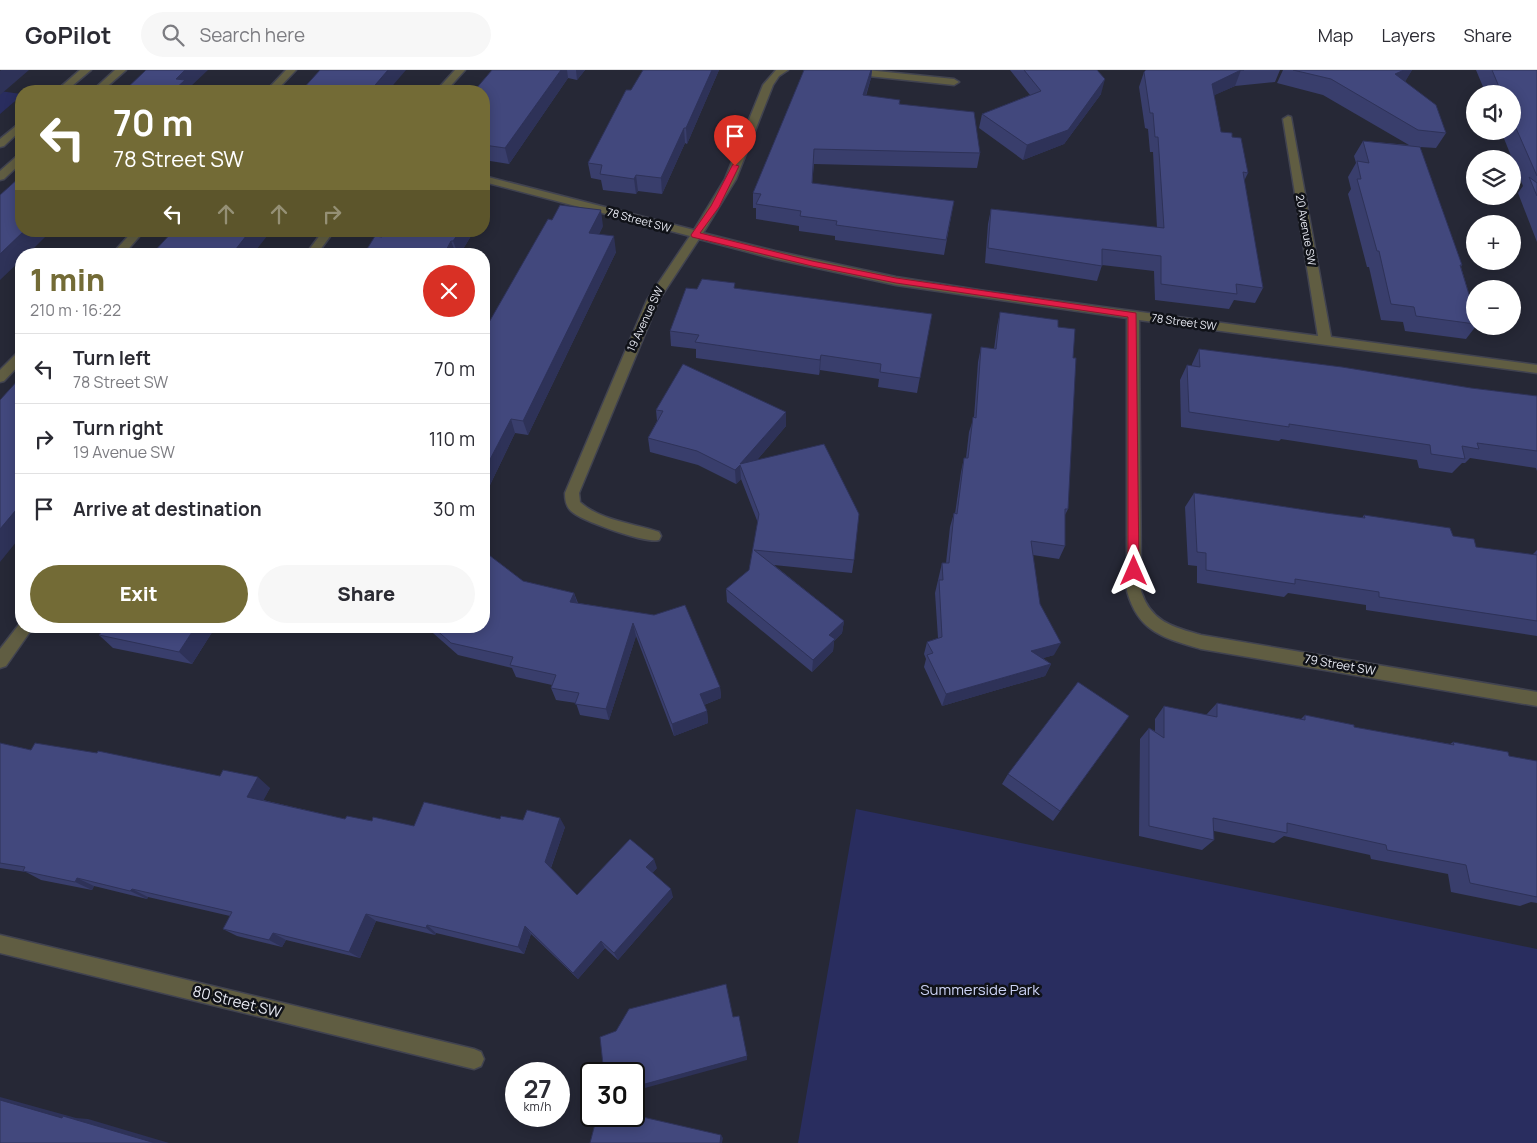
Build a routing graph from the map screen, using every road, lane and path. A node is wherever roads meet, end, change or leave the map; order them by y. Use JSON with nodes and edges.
{"nodes":[{"id":1,"x":86,"y":70,"type":"edge"},
{"id":2,"x":121,"y":70,"type":"edge"},
{"id":3,"x":291,"y":70,"type":"edge"},
{"id":4,"x":460,"y":70,"type":"edge"},
{"id":5,"x":783,"y":70,"type":"edge"},
{"id":6,"x":840,"y":70,"type":"edge"},
{"id":7,"x":954,"y":82,"type":"dead end"},
{"id":8,"x":68,"y":85,"type":"edge"},
{"id":9,"x":104,"y":85,"type":"edge"},
{"id":10,"x":277,"y":85,"type":"edge"},
{"id":11,"x":446,"y":85,"type":"edge"},
{"id":12,"x":1288,"y":119,"type":"dead end"},
{"id":13,"x":15,"y":130,"type":"edge"},
{"id":14,"x":0,"y":144,"type":"edge"},
{"id":15,"x":15,"y":163,"type":"edge"},
{"id":16,"x":0,"y":177,"type":"edge"},
{"id":17,"x":490,"y":181,"type":"edge"},
{"id":18,"x":695,"y":235,"type":"junction"},
{"id":19,"x":133,"y":237,"type":"edge"},
{"id":20,"x":324,"y":237,"type":"edge"},
{"id":21,"x":122,"y":248,"type":"edge"},
{"id":22,"x":316,"y":248,"type":"edge"},
{"id":23,"x":1133,"y":315,"type":"junction"},
{"id":24,"x":1326,"y":340,"type":"junction"},
{"id":25,"x":15,"y":362,"type":"edge"},
{"id":26,"x":1537,"y":369,"type":"edge"},
{"id":27,"x":0,"y":378,"type":"edge"},
{"id":28,"x":654,"y":536,"type":"dead end"},
{"id":29,"x":22,"y":633,"type":"edge"},
{"id":30,"x":0,"y":661,"type":"edge"},
{"id":31,"x":1537,"y":700,"type":"edge"},
{"id":32,"x":0,"y":944,"type":"edge"},
{"id":33,"x":474,"y":1059,"type":"dead end"}],
"edges":[{"from":1,"to":8,"type":"street"},
{"from":2,"to":9,"type":"street"},
{"from":3,"to":10,"type":"street"},
{"from":4,"to":11,"type":"street"},
{"from":5,"to":18,"type":"street","name":"19 Avenue SW"},
{"from":6,"to":7,"type":"street"},
{"from":12,"to":24,"type":"street","name":"20 Avenue SW"},
{"from":13,"to":14,"type":"street"},
{"from":15,"to":16,"type":"street"},
{"from":17,"to":18,"type":"street","name":"78 Street SW"},
{"from":18,"to":23,"type":"street","name":"78 Street SW"},
{"from":18,"to":28,"type":"street","name":"19 Avenue SW"},
{"from":19,"to":21,"type":"street"},
{"from":20,"to":22,"type":"street"},
{"from":23,"to":24,"type":"street","name":"78 Street SW"},
{"from":23,"to":31,"type":"street","name":"79 Street SW"},
{"from":24,"to":26,"type":"street","name":"78 Street SW"},
{"from":25,"to":27,"type":"street"},
{"from":29,"to":30,"type":"street"},
{"from":32,"to":33,"type":"street","name":"80 Street SW"}]}
